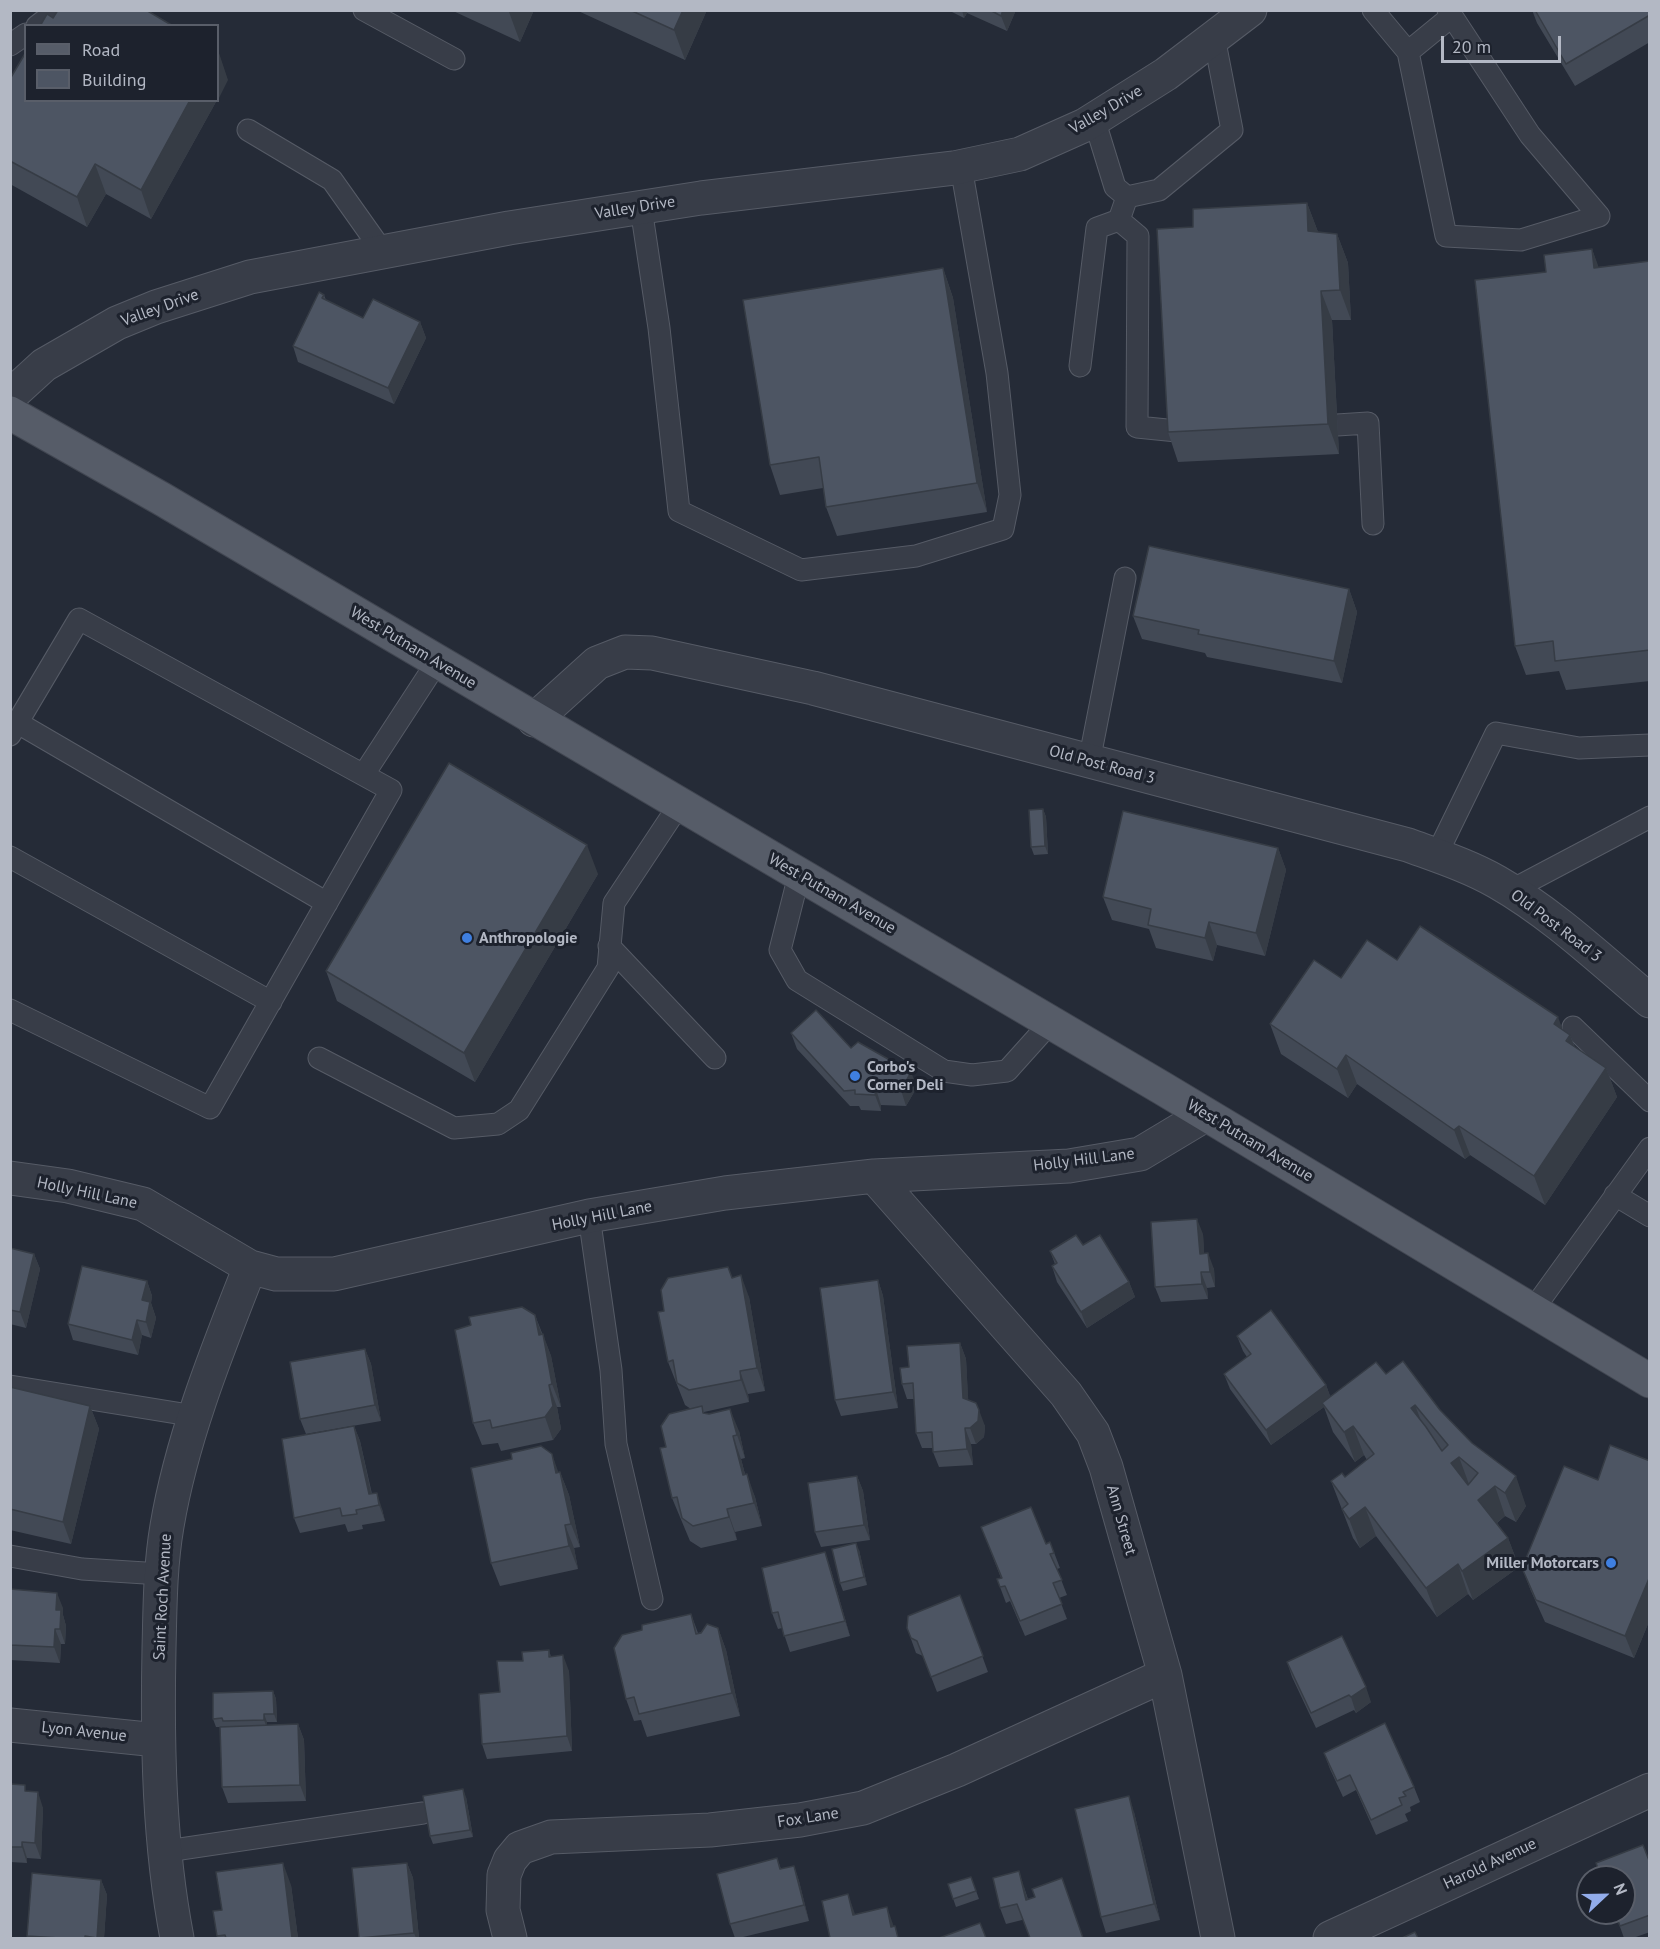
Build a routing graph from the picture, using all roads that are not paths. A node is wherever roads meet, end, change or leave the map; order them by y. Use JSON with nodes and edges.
{"nodes":[{"id":1,"x":58,"y":10,"type":"edge"},
{"id":2,"x":364,"y":10,"type":"edge"},
{"id":3,"x":1250,"y":10,"type":"edge"},
{"id":4,"x":1373,"y":10,"type":"edge"},
{"id":5,"x":1450,"y":13,"type":"edge"},
{"id":6,"x":40,"y":24,"type":"edge"},
{"id":7,"x":24,"y":35,"type":"edge"},
{"id":8,"x":1215,"y":38,"type":"junction"},
{"id":9,"x":10,"y":45,"type":"edge"},
{"id":10,"x":1408,"y":52,"type":"junction"},
{"id":11,"x":454,"y":59,"type":"dead end"},
{"id":12,"x":1094,"y":119,"type":"junction"},
{"id":13,"x":248,"y":130,"type":"dead end"},
{"id":14,"x":961,"y":167,"type":"junction"},
{"id":15,"x":1127,"y":197,"type":"junction"},
{"id":16,"x":641,"y":208,"type":"junction"},
{"id":17,"x":1119,"y":220,"type":"junction"},
{"id":18,"x":383,"y":252,"type":"junction"},
{"id":19,"x":1080,"y":366,"type":"dead end"},
{"id":20,"x":10,"y":396,"type":"edge"},
{"id":21,"x":10,"y":413,"type":"edge"},
{"id":22,"x":1337,"y":425,"type":"dead end"},
{"id":23,"x":1177,"y":431,"type":"edge"},
{"id":24,"x":1373,"y":524,"type":"dead end"},
{"id":25,"x":1125,"y":578,"type":"dead end"},
{"id":26,"x":437,"y":662,"type":"junction"},
{"id":27,"x":534,"y":720,"type":"junction"},
{"id":28,"x":14,"y":729,"type":"edge"},
{"id":29,"x":1650,"y":745,"type":"edge"},
{"id":30,"x":1089,"y":762,"type":"junction"},
{"id":31,"x":363,"y":774,"type":"junction"},
{"id":32,"x":679,"y":805,"type":"junction"},
{"id":33,"x":1650,"y":817,"type":"edge"},
{"id":34,"x":1436,"y":856,"type":"junction"},
{"id":35,"x":10,"y":857,"type":"edge"},
{"id":36,"x":800,"y":875,"type":"junction"},
{"id":37,"x":1510,"y":891,"type":"junction"},
{"id":38,"x":327,"y":903,"type":"junction"},
{"id":39,"x":609,"y":946,"type":"junction"},
{"id":40,"x":1650,"y":1001,"type":"edge"},
{"id":41,"x":271,"y":1002,"type":"junction"},
{"id":42,"x":10,"y":1010,"type":"edge"},
{"id":43,"x":1051,"y":1022,"type":"junction"},
{"id":44,"x":1573,"y":1027,"type":"dead end"},
{"id":45,"x":318,"y":1058,"type":"dead end"},
{"id":46,"x":716,"y":1058,"type":"dead end"},
{"id":47,"x":1650,"y":1101,"type":"edge"},
{"id":48,"x":1205,"y":1115,"type":"junction"},
{"id":49,"x":1650,"y":1148,"type":"edge"},
{"id":50,"x":874,"y":1176,"type":"junction"},
{"id":51,"x":10,"y":1178,"type":"edge"},
{"id":52,"x":1615,"y":1195,"type":"junction"},
{"id":53,"x":589,"y":1216,"type":"junction"},
{"id":54,"x":1650,"y":1216,"type":"edge"},
{"id":55,"x":250,"y":1268,"type":"junction"},
{"id":56,"x":1532,"y":1311,"type":"junction"},
{"id":57,"x":1650,"y":1381,"type":"edge"},
{"id":58,"x":10,"y":1386,"type":"edge"},
{"id":59,"x":195,"y":1416,"type":"junction"},
{"id":60,"x":10,"y":1556,"type":"edge"},
{"id":61,"x":162,"y":1574,"type":"junction"},
{"id":62,"x":652,"y":1599,"type":"dead end"},
{"id":63,"x":1165,"y":1675,"type":"junction"},
{"id":64,"x":10,"y":1725,"type":"edge"},
{"id":65,"x":157,"y":1740,"type":"junction"},
{"id":66,"x":1650,"y":1790,"type":"edge"},
{"id":67,"x":423,"y":1813,"type":"edge"},
{"id":68,"x":167,"y":1851,"type":"junction"},
{"id":69,"x":177,"y":1938,"type":"edge"},
{"id":70,"x":510,"y":1938,"type":"edge"},
{"id":71,"x":1218,"y":1938,"type":"edge"},
{"id":72,"x":1330,"y":1938,"type":"edge"}],
"edges":[{"from":1,"to":6,"type":"lane"},
{"from":2,"to":11,"type":"lane"},
{"from":3,"to":8,"type":"street","name":"Valley Drive"},
{"from":4,"to":10,"type":"lane"},
{"from":5,"to":10,"type":"lane"},
{"from":5,"to":10,"type":"lane"},
{"from":7,"to":9,"type":"lane"},
{"from":8,"to":12,"type":"street","name":"Valley Drive"},
{"from":8,"to":15,"type":"lane"},
{"from":12,"to":14,"type":"street","name":"Valley Drive"},
{"from":12,"to":15,"type":"lane"},
{"from":13,"to":18,"type":"lane"},
{"from":14,"to":16,"type":"street","name":"Valley Drive"},
{"from":14,"to":16,"type":"lane"},
{"from":15,"to":17,"type":"lane"},
{"from":16,"to":18,"type":"street","name":"Valley Drive"},
{"from":17,"to":19,"type":"lane"},
{"from":17,"to":23,"type":"lane"},
{"from":18,"to":20,"type":"street","name":"Valley Drive"},
{"from":21,"to":26,"type":"main road","name":"West Putnam Avenue"},
{"from":22,"to":24,"type":"lane"},
{"from":25,"to":30,"type":"lane"},
{"from":26,"to":27,"type":"main road","name":"West Putnam Avenue"},
{"from":26,"to":31,"type":"lane"},
{"from":27,"to":30,"type":"street","name":"Old Post Road 3"},
{"from":27,"to":32,"type":"main road","name":"West Putnam Avenue"},
{"from":28,"to":31,"type":"lane"},
{"from":28,"to":38,"type":"lane"},
{"from":29,"to":34,"type":"lane"},
{"from":30,"to":34,"type":"street","name":"Old Post Road 3"},
{"from":31,"to":38,"type":"lane"},
{"from":32,"to":36,"type":"main road","name":"West Putnam Avenue"},
{"from":32,"to":39,"type":"lane"},
{"from":33,"to":37,"type":"lane"},
{"from":34,"to":37,"type":"street","name":"Old Post Road 3"},
{"from":35,"to":41,"type":"lane"},
{"from":36,"to":43,"type":"main road","name":"West Putnam Avenue"},
{"from":36,"to":43,"type":"lane"},
{"from":37,"to":40,"type":"street","name":"Old Post Road 3"},
{"from":38,"to":41,"type":"lane"},
{"from":39,"to":45,"type":"lane"},
{"from":39,"to":46,"type":"lane"},
{"from":41,"to":42,"type":"lane"},
{"from":43,"to":48,"type":"main road","name":"West Putnam Avenue"},
{"from":44,"to":47,"type":"lane"},
{"from":48,"to":50,"type":"street","name":"Holly Hill Lane"},
{"from":48,"to":56,"type":"main road","name":"West Putnam Avenue"},
{"from":49,"to":52,"type":"lane"},
{"from":50,"to":53,"type":"street","name":"Holly Hill Lane"},
{"from":50,"to":63,"type":"street","name":"Ann Street"},
{"from":51,"to":55,"type":"street","name":"Holly Hill Lane"},
{"from":52,"to":54,"type":"lane"},
{"from":52,"to":56,"type":"lane"},
{"from":53,"to":55,"type":"street","name":"Holly Hill Lane"},
{"from":53,"to":62,"type":"lane"},
{"from":55,"to":59,"type":"street","name":"Saint Roch Avenue"},
{"from":56,"to":57,"type":"main road","name":"West Putnam Avenue"},
{"from":58,"to":59,"type":"lane"},
{"from":59,"to":61,"type":"street","name":"Saint Roch Avenue"},
{"from":60,"to":61,"type":"lane"},
{"from":61,"to":65,"type":"street","name":"Saint Roch Avenue"},
{"from":63,"to":70,"type":"street","name":"Fox Lane"},
{"from":63,"to":71,"type":"street","name":"Ann Street"},
{"from":64,"to":65,"type":"street","name":"Lyon Avenue"},
{"from":65,"to":68,"type":"street","name":"Saint Roch Avenue"},
{"from":66,"to":72,"type":"street","name":"Harold Avenue"},
{"from":67,"to":68,"type":"lane"},
{"from":68,"to":69,"type":"street","name":"Saint Roch Avenue"}]}
